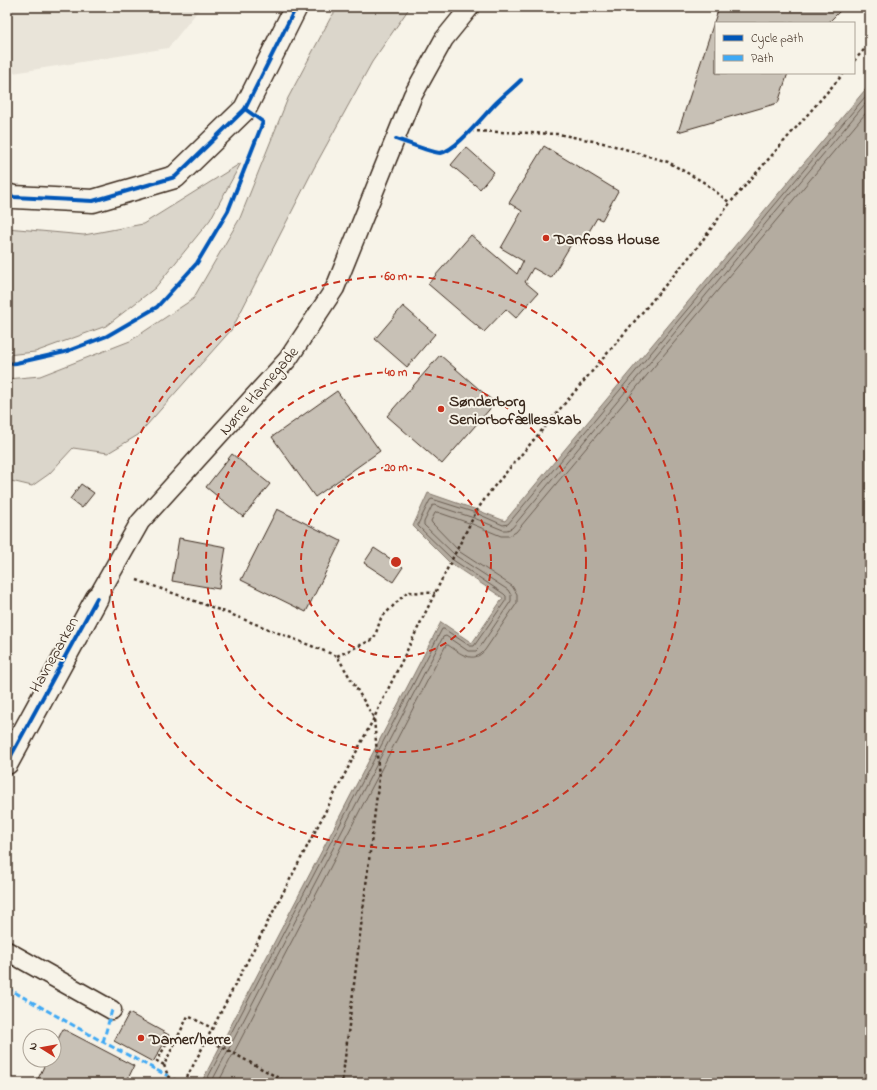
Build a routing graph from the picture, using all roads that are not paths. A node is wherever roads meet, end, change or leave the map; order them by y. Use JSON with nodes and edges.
{"nodes":[{"id":1,"x":296,"y":7,"type":"edge"},
{"id":2,"x":470,"y":7,"type":"edge"},
{"id":3,"x":7,"y":195,"type":"edge"},
{"id":4,"x":98,"y":598,"type":"joint"},
{"id":5,"x":7,"y":763,"type":"edge"},
{"id":6,"x":7,"y":951,"type":"edge"},
{"id":7,"x":112,"y":1010,"type":"dead end"}],
"edges":[{"from":1,"to":3,"type":"street"},
{"from":2,"to":4,"type":"lane","name":"Nørre Havnegade"},
{"from":4,"to":5,"type":"street","name":"Havneparken"},
{"from":6,"to":7,"type":"lane"}]}
